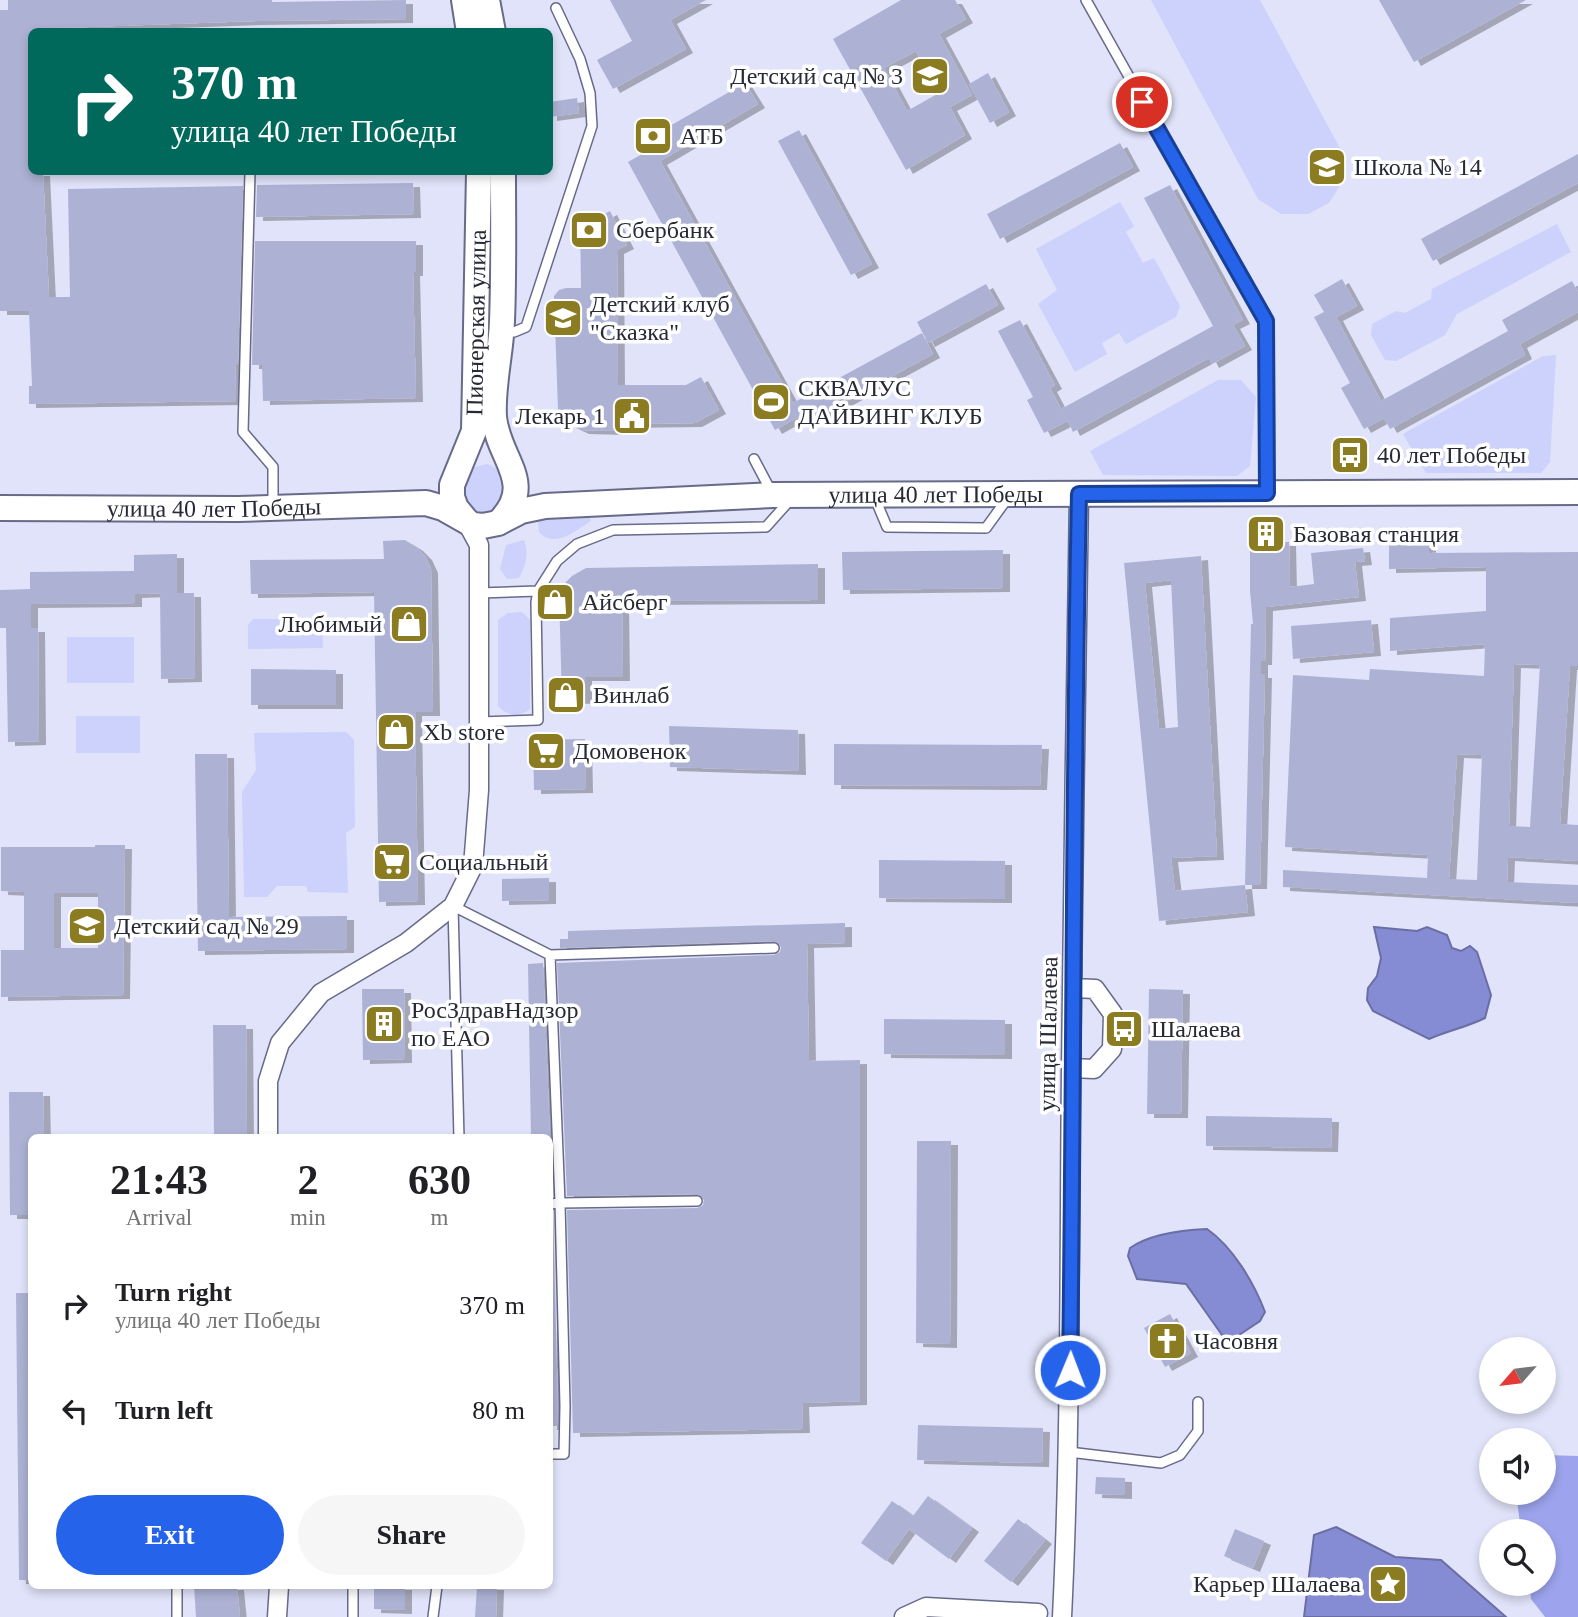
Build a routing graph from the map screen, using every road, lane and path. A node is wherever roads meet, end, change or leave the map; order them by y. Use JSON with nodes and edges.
{"nodes":[{"id":1,"x":464,"y":0,"type":"edge"},
{"id":2,"x":487,"y":0,"type":"edge"},
{"id":3,"x":1086,"y":0,"type":"edge"},
{"id":4,"x":556,"y":8,"type":"dead end"},
{"id":5,"x":468,"y":28,"type":"edge"},
{"id":6,"x":492,"y":28,"type":"edge"},
{"id":7,"x":250,"y":175,"type":"edge"},
{"id":8,"x":479,"y":175,"type":"edge"},
{"id":9,"x":503,"y":175,"type":"edge"},
{"id":10,"x":502,"y":322,"type":"junction"},
{"id":11,"x":754,"y":459,"type":"dead end"},
{"id":12,"x":510,"y":465,"type":"junction"},
{"id":13,"x":459,"y":468,"type":"junction"},
{"id":14,"x":1578,"y":492,"type":"edge"},
{"id":15,"x":1267,"y":493,"type":"junction"},
{"id":16,"x":874,"y":494,"type":"junction"},
{"id":17,"x":1010,"y":494,"type":"junction"},
{"id":18,"x":1079,"y":494,"type":"junction"},
{"id":19,"x":784,"y":495,"type":"junction"},
{"id":20,"x":426,"y":503,"type":"junction"},
{"id":21,"x":545,"y":506,"type":"junction"},
{"id":22,"x":0,"y":508,"type":"edge"},
{"id":23,"x":274,"y":508,"type":"junction"},
{"id":24,"x":467,"y":521,"type":"junction"},
{"id":25,"x":498,"y":523,"type":"junction"},
{"id":26,"x":479,"y":545,"type":"junction"},
{"id":27,"x":538,"y":590,"type":"junction"},
{"id":28,"x":479,"y":593,"type":"junction"},
{"id":29,"x":479,"y":722,"type":"junction"},
{"id":30,"x":453,"y":906,"type":"junction"},
{"id":31,"x":774,"y":948,"type":"dead end"},
{"id":32,"x":550,"y":955,"type":"junction"},
{"id":33,"x":1073,"y":988,"type":"junction"},
{"id":34,"x":1071,"y":1068,"type":"junction"},
{"id":35,"x":268,"y":1134,"type":"edge"},
{"id":36,"x":459,"y":1134,"type":"edge"},
{"id":37,"x":696,"y":1200,"type":"dead end"},
{"id":38,"x":553,"y":1203,"type":"edge"},
{"id":39,"x":560,"y":1203,"type":"junction"},
{"id":40,"x":1198,"y":1402,"type":"dead end"},
{"id":41,"x":1069,"y":1452,"type":"junction"},
{"id":42,"x":553,"y":1454,"type":"edge"},
{"id":43,"x":177,"y":1589,"type":"edge"},
{"id":44,"x":279,"y":1589,"type":"edge"},
{"id":45,"x":353,"y":1589,"type":"edge"},
{"id":46,"x":437,"y":1589,"type":"edge"},
{"id":47,"x":1043,"y":1616,"type":"edge"},
{"id":48,"x":177,"y":1617,"type":"edge"},
{"id":49,"x":277,"y":1617,"type":"edge"},
{"id":50,"x":353,"y":1617,"type":"edge"},
{"id":51,"x":433,"y":1617,"type":"edge"},
{"id":52,"x":904,"y":1617,"type":"edge"},
{"id":53,"x":1062,"y":1617,"type":"edge"}],
"edges":[{"from":1,"to":5,"type":"main road"},
{"from":2,"to":6,"type":"main road"},
{"from":3,"to":15,"type":"lane"},
{"from":4,"to":10,"type":"lane"},
{"from":7,"to":23,"type":"lane"},
{"from":8,"to":13,"type":"main road","name":"Пионерская улица"},
{"from":9,"to":10,"type":"main road","name":"Пионерская улица"},
{"from":10,"to":12,"type":"main road","name":"Пионерская улица"},
{"from":11,"to":19,"type":"lane"},
{"from":12,"to":13,"type":"main road"},
{"from":12,"to":21,"type":"main road"},
{"from":12,"to":25,"type":"main road"},
{"from":13,"to":20,"type":"main road"},
{"from":13,"to":24,"type":"main road"},
{"from":14,"to":15,"type":"main road","name":"улица 40 лет Победы"},
{"from":15,"to":18,"type":"main road","name":"улица 40 лет Победы"},
{"from":16,"to":17,"type":"main road","name":"улица 40 лет Победы"},
{"from":16,"to":17,"type":"lane"},
{"from":16,"to":19,"type":"main road","name":"улица 40 лет Победы"},
{"from":17,"to":18,"type":"main road","name":"улица 40 лет Победы"},
{"from":18,"to":33,"type":"street","name":"улица Шалаева"},
{"from":19,"to":21,"type":"main road","name":"улица 40 лет Победы"},
{"from":19,"to":27,"type":"lane"},
{"from":20,"to":23,"type":"main road","name":"улица 40 лет Победы"},
{"from":20,"to":24,"type":"main road"},
{"from":21,"to":25,"type":"main road","name":"улица 40 лет Победы"},
{"from":22,"to":23,"type":"main road","name":"улица 40 лет Победы"},
{"from":24,"to":25,"type":"main road"},
{"from":24,"to":26,"type":"street"},
{"from":25,"to":26,"type":"street"},
{"from":26,"to":28,"type":"street"},
{"from":27,"to":28,"type":"lane"},
{"from":27,"to":29,"type":"lane"},
{"from":28,"to":29,"type":"street"},
{"from":29,"to":30,"type":"street"},
{"from":30,"to":32,"type":"lane"},
{"from":30,"to":35,"type":"street"},
{"from":30,"to":36,"type":"lane"},
{"from":31,"to":32,"type":"lane"},
{"from":32,"to":39,"type":"lane"},
{"from":33,"to":34,"type":"street","name":"улица Шалаева"},
{"from":33,"to":34,"type":"street"},
{"from":34,"to":41,"type":"street","name":"улица Шалаева"},
{"from":37,"to":39,"type":"lane"},
{"from":38,"to":39,"type":"lane"},
{"from":39,"to":42,"type":"lane"},
{"from":40,"to":41,"type":"lane"},
{"from":41,"to":53,"type":"street","name":"улица Шалаева"},
{"from":43,"to":48,"type":"lane"},
{"from":44,"to":49,"type":"street"},
{"from":45,"to":50,"type":"lane"},
{"from":46,"to":51,"type":"lane"},
{"from":47,"to":52,"type":"street"}]}
